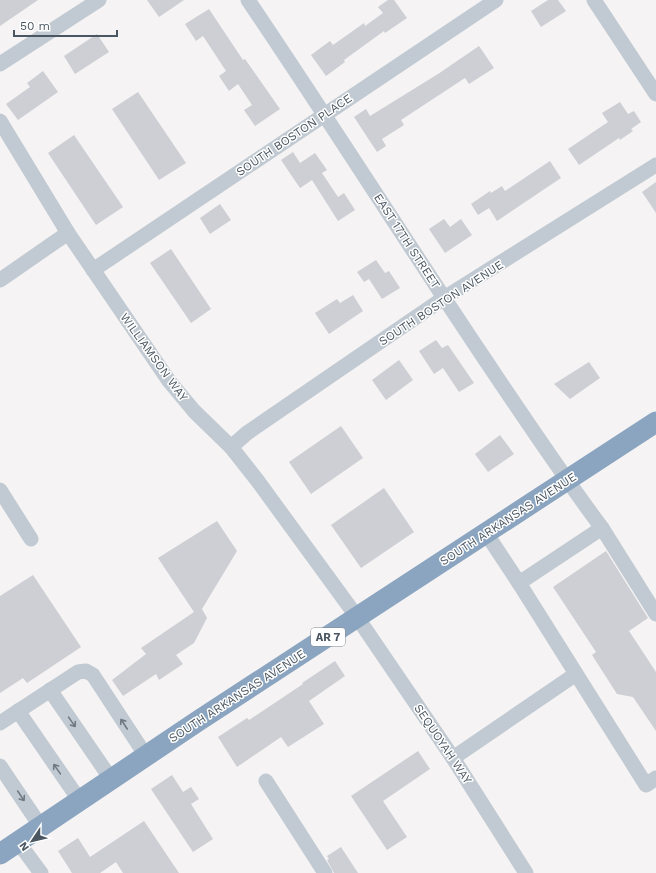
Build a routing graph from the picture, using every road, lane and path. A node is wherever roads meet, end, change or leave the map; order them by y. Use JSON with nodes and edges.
{"nodes":[{"id":1,"x":99,"y":0,"type":"edge"},
{"id":2,"x":248,"y":0,"type":"edge"},
{"id":3,"x":496,"y":0,"type":"edge"},
{"id":4,"x":594,"y":0,"type":"edge"},
{"id":5,"x":0,"y":64,"type":"edge"},
{"id":6,"x":656,"y":94,"type":"edge"},
{"id":7,"x":325,"y":115,"type":"junction"},
{"id":8,"x":0,"y":121,"type":"edge"},
{"id":9,"x":656,"y":165,"type":"edge"},
{"id":10,"x":68,"y":233,"type":"junction"},
{"id":11,"x":93,"y":270,"type":"junction"},
{"id":12,"x":0,"y":280,"type":"edge"},
{"id":13,"x":444,"y":298,"type":"junction"},
{"id":14,"x":656,"y":422,"type":"edge"},
{"id":15,"x":231,"y":447,"type":"junction"},
{"id":16,"x":567,"y":481,"type":"junction"},
{"id":17,"x":0,"y":490,"type":"edge"},
{"id":18,"x":602,"y":528,"type":"junction"},
{"id":19,"x":486,"y":533,"type":"junction"},
{"id":20,"x":31,"y":539,"type":"dead end"},
{"id":21,"x":519,"y":583,"type":"junction"},
{"id":22,"x":656,"y":614,"type":"edge"},
{"id":23,"x":357,"y":617,"type":"junction"},
{"id":24,"x":576,"y":674,"type":"junction"},
{"id":25,"x":50,"y":690,"type":"junction"},
{"id":26,"x":18,"y":711,"type":"junction"},
{"id":27,"x":0,"y":723,"type":"edge"},
{"id":28,"x":146,"y":756,"type":"junction"},
{"id":29,"x":453,"y":758,"type":"junction"},
{"id":30,"x":0,"y":766,"type":"edge"},
{"id":31,"x":656,"y":778,"type":"edge"},
{"id":32,"x":111,"y":779,"type":"junction"},
{"id":33,"x":266,"y":781,"type":"dead end"},
{"id":34,"x":80,"y":801,"type":"junction"},
{"id":35,"x":41,"y":826,"type":"junction"},
{"id":36,"x":5,"y":849,"type":"edge"},
{"id":37,"x":40,"y":873,"type":"edge"},
{"id":38,"x":325,"y":873,"type":"edge"},
{"id":39,"x":526,"y":873,"type":"edge"}],
"edges":[{"from":1,"to":5,"type":"street"},
{"from":2,"to":7,"type":"street","name":"EAST 17TH STREET"},
{"from":3,"to":7,"type":"street","name":"SOUTH BOSTON PLACE"},
{"from":4,"to":6,"type":"street"},
{"from":7,"to":11,"type":"street","name":"SOUTH BOSTON PLACE"},
{"from":7,"to":13,"type":"street","name":"EAST 17TH STREET"},
{"from":8,"to":10,"type":"street","name":"WILLIAMSON WAY"},
{"from":9,"to":13,"type":"street","name":"SOUTH BOSTON AVENUE"},
{"from":10,"to":11,"type":"street","name":"WILLIAMSON WAY"},
{"from":10,"to":12,"type":"street"},
{"from":11,"to":15,"type":"street","name":"WILLIAMSON WAY"},
{"from":13,"to":15,"type":"street","name":"SOUTH BOSTON AVENUE"},
{"from":13,"to":16,"type":"street","name":"EAST 17TH STREET"},
{"from":14,"to":16,"type":"highway","name":"SOUTH ARKANSAS AVENUE","number":"AR 7"},
{"from":15,"to":23,"type":"street","name":"WILLIAMSON WAY"},
{"from":16,"to":18,"type":"street","name":"EAST 17TH STREET"},
{"from":16,"to":19,"type":"highway","name":"SOUTH ARKANSAS AVENUE","number":"AR 7"},
{"from":17,"to":20,"type":"street"},
{"from":18,"to":21,"type":"street"},
{"from":18,"to":22,"type":"street","name":"EAST 17TH STREET"},
{"from":19,"to":21,"type":"street"},
{"from":19,"to":23,"type":"highway","name":"SOUTH ARKANSAS AVENUE","number":"AR 7"},
{"from":21,"to":24,"type":"street"},
{"from":23,"to":28,"type":"highway","name":"SOUTH ARKANSAS AVENUE","number":"AR 7"},
{"from":23,"to":29,"type":"street","name":"SEQUOYAH WAY"},
{"from":24,"to":29,"type":"street"},
{"from":24,"to":31,"type":"street"},
{"from":25,"to":26,"type":"street"},
{"from":28,"to":25,"type":"street","one_way":true},
{"from":25,"to":32,"type":"street","one_way":true},
{"from":26,"to":27,"type":"street"},
{"from":34,"to":26,"type":"street","one_way":true},
{"from":28,"to":32,"type":"highway","name":"SOUTH ARKANSAS AVENUE","number":"AR 7"},
{"from":29,"to":39,"type":"street","name":"SEQUOYAH WAY"},
{"from":30,"to":35,"type":"street","one_way":true},
{"from":32,"to":34,"type":"highway","name":"SOUTH ARKANSAS AVENUE","number":"AR 7"},
{"from":33,"to":38,"type":"street"},
{"from":34,"to":35,"type":"highway","name":"SOUTH ARKANSAS AVENUE","number":"AR 7"},
{"from":35,"to":36,"type":"highway","name":"SOUTH ARKANSAS AVENUE","number":"AR 7"},
{"from":36,"to":37,"type":"street"}]}
